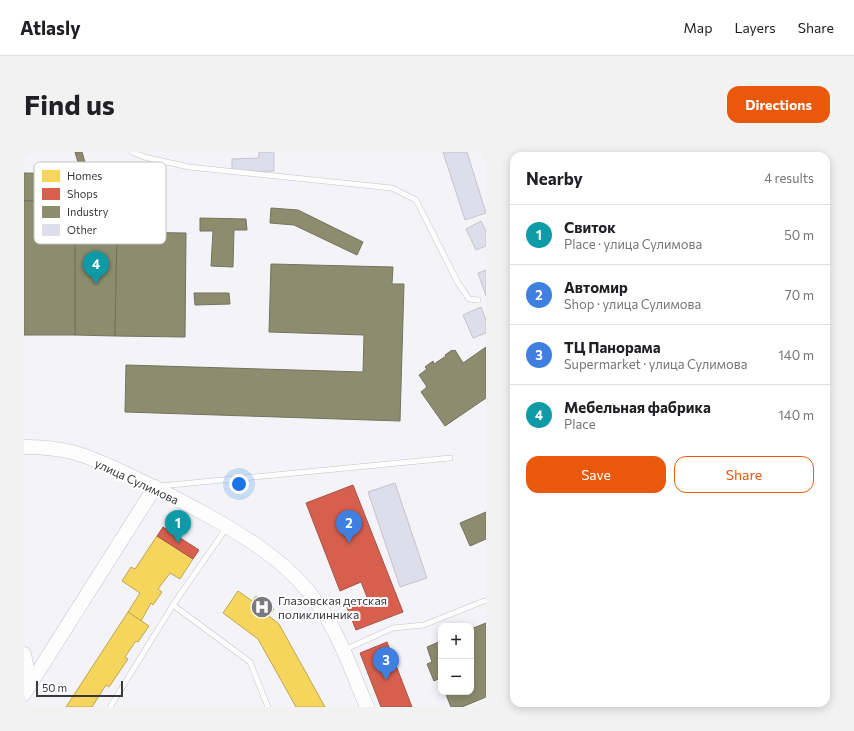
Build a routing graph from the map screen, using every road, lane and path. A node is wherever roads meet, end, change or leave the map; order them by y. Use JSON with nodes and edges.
{"nodes":[{"id":1,"x":132,"y":152,"type":"edge"},
{"id":2,"x":478,"y":300,"type":"dead end"},
{"id":3,"x":24,"y":447,"type":"edge"},
{"id":4,"x":450,"y":458,"type":"dead end"},
{"id":5,"x":155,"y":487,"type":"junction"},
{"id":6,"x":228,"y":527,"type":"junction"},
{"id":7,"x":484,"y":601,"type":"dead end"},
{"id":8,"x":173,"y":605,"type":"junction"},
{"id":9,"x":343,"y":650,"type":"junction"},
{"id":10,"x":24,"y":654,"type":"edge"},
{"id":11,"x":27,"y":689,"type":"edge"},
{"id":12,"x":110,"y":707,"type":"edge"},
{"id":13,"x":268,"y":707,"type":"edge"},
{"id":14,"x":367,"y":707,"type":"edge"}],
"edges":[{"from":1,"to":2,"type":"lane"},
{"from":3,"to":5,"type":"main road","name":"улица Сулимова"},
{"from":4,"to":5,"type":"lane"},
{"from":5,"to":6,"type":"main road","name":"улица Сулимова"},
{"from":5,"to":11,"type":"main road"},
{"from":6,"to":8,"type":"lane"},
{"from":6,"to":9,"type":"main road","name":"улица Сулимова"},
{"from":7,"to":9,"type":"lane"},
{"from":8,"to":12,"type":"lane"},
{"from":8,"to":13,"type":"lane"},
{"from":9,"to":14,"type":"main road","name":"улица Сулимова"},
{"from":10,"to":11,"type":"main road"}]}
